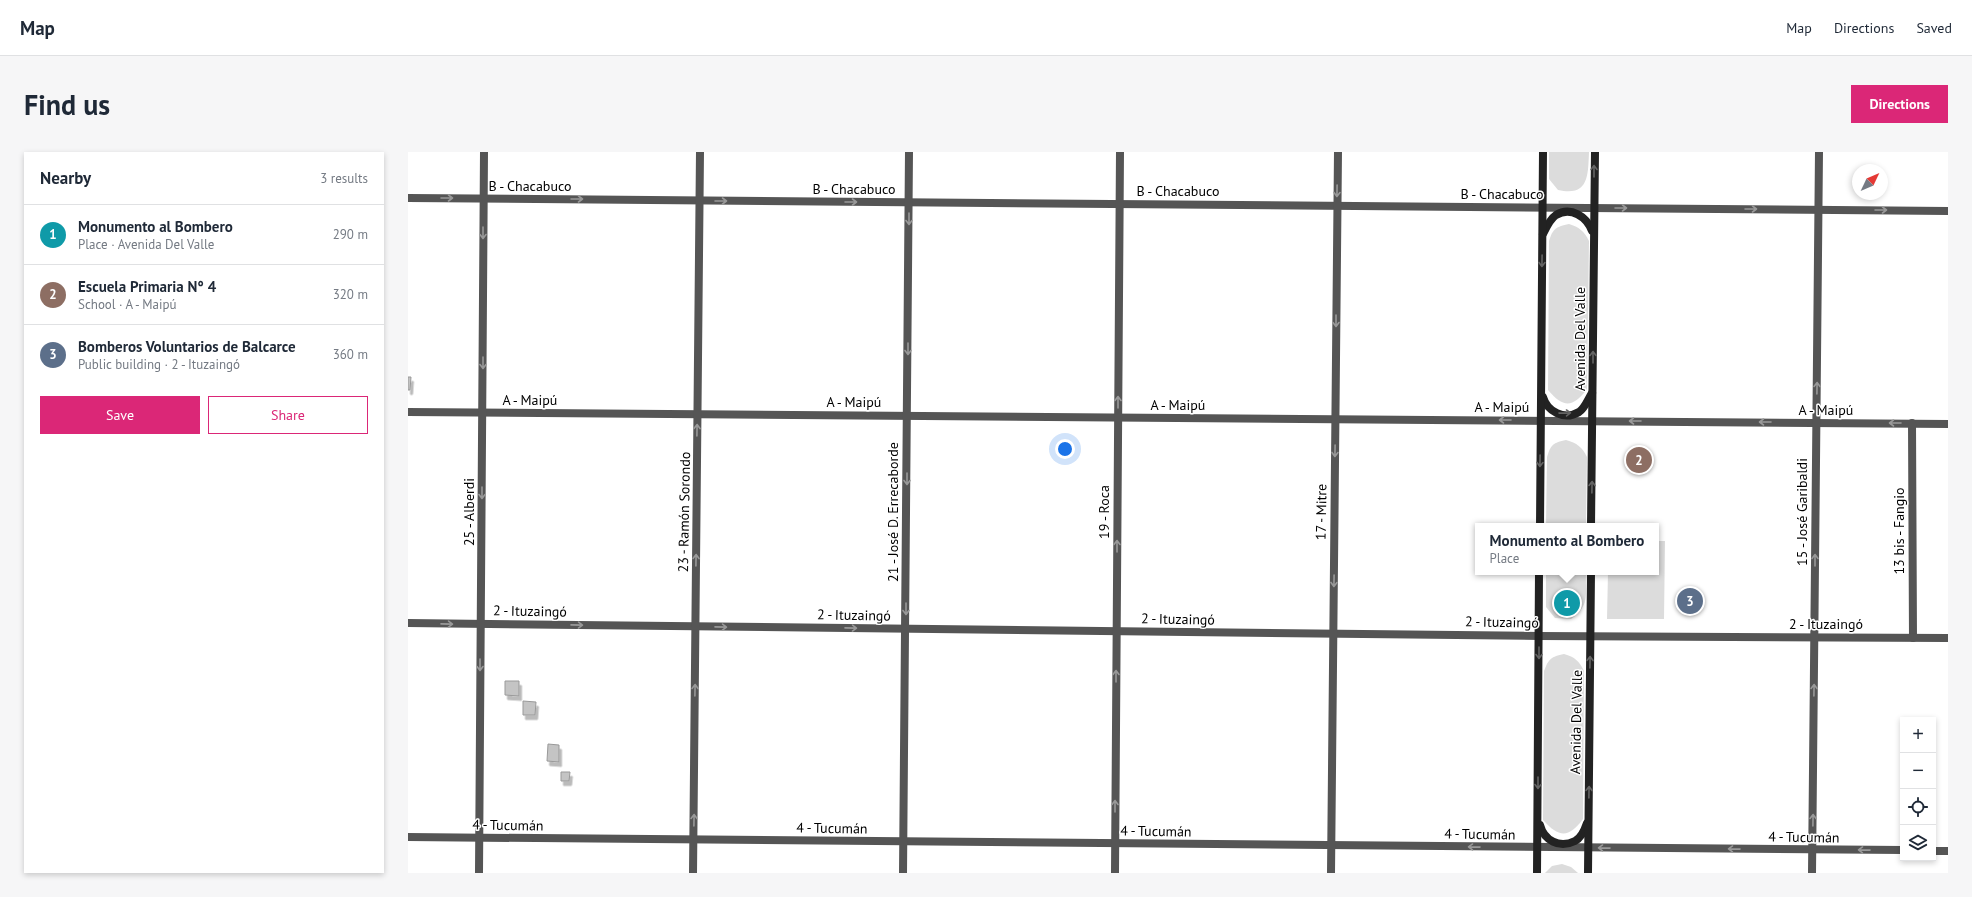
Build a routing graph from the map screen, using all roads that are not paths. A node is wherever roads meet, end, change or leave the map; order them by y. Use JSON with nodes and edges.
{"nodes":[{"id":1,"x":484,"y":152,"type":"edge"},
{"id":2,"x":700,"y":152,"type":"edge"},
{"id":3,"x":909,"y":152,"type":"edge"},
{"id":4,"x":1120,"y":152,"type":"edge"},
{"id":5,"x":1338,"y":152,"type":"edge"},
{"id":6,"x":1543,"y":152,"type":"edge"},
{"id":7,"x":1594,"y":152,"type":"edge"},
{"id":8,"x":1819,"y":152,"type":"edge"},
{"id":9,"x":408,"y":198,"type":"edge"},
{"id":10,"x":484,"y":198,"type":"junction"},
{"id":11,"x":700,"y":200,"type":"junction"},
{"id":12,"x":909,"y":202,"type":"junction"},
{"id":13,"x":1119,"y":204,"type":"junction"},
{"id":14,"x":1337,"y":206,"type":"junction"},
{"id":15,"x":1542,"y":208,"type":"junction"},
{"id":16,"x":1594,"y":208,"type":"junction"},
{"id":17,"x":1818,"y":210,"type":"junction"},
{"id":18,"x":1948,"y":211,"type":"edge"},
{"id":19,"x":1542,"y":236,"type":"junction"},
{"id":20,"x":1594,"y":238,"type":"junction"},
{"id":21,"x":1541,"y":390,"type":"junction"},
{"id":22,"x":1592,"y":392,"type":"junction"},
{"id":23,"x":408,"y":412,"type":"edge"},
{"id":24,"x":482,"y":412,"type":"junction"},
{"id":25,"x":698,"y":414,"type":"junction"},
{"id":26,"x":907,"y":416,"type":"junction"},
{"id":27,"x":1118,"y":417,"type":"junction"},
{"id":28,"x":1335,"y":419,"type":"junction"},
{"id":29,"x":1541,"y":420,"type":"junction"},
{"id":30,"x":1592,"y":421,"type":"junction"},
{"id":31,"x":1816,"y":423,"type":"junction"},
{"id":32,"x":1912,"y":423,"type":"junction"},
{"id":33,"x":1948,"y":424,"type":"edge"},
{"id":34,"x":1540,"y":523,"type":"edge"},
{"id":35,"x":1591,"y":523,"type":"edge"},
{"id":36,"x":1539,"y":575,"type":"edge"},
{"id":37,"x":1591,"y":575,"type":"edge"},
{"id":38,"x":408,"y":623,"type":"edge"},
{"id":39,"x":481,"y":624,"type":"junction"},
{"id":40,"x":696,"y":626,"type":"junction"},
{"id":41,"x":906,"y":629,"type":"junction"},
{"id":42,"x":1116,"y":631,"type":"junction"},
{"id":43,"x":1333,"y":634,"type":"junction"},
{"id":44,"x":1539,"y":636,"type":"junction"},
{"id":45,"x":1590,"y":636,"type":"junction"},
{"id":46,"x":1814,"y":637,"type":"junction"},
{"id":47,"x":1913,"y":638,"type":"junction"},
{"id":48,"x":1948,"y":638,"type":"edge"},
{"id":49,"x":1538,"y":818,"type":"junction"},
{"id":50,"x":1588,"y":820,"type":"junction"},
{"id":51,"x":408,"y":837,"type":"edge"},
{"id":52,"x":479,"y":838,"type":"junction"},
{"id":53,"x":693,"y":840,"type":"junction"},
{"id":54,"x":904,"y":841,"type":"junction"},
{"id":55,"x":1115,"y":843,"type":"junction"},
{"id":56,"x":1332,"y":845,"type":"junction"},
{"id":57,"x":1537,"y":847,"type":"junction"},
{"id":58,"x":1588,"y":848,"type":"junction"},
{"id":59,"x":1813,"y":850,"type":"junction"},
{"id":60,"x":1900,"y":850,"type":"edge"},
{"id":61,"x":1936,"y":851,"type":"edge"},
{"id":62,"x":1948,"y":851,"type":"edge"},
{"id":63,"x":479,"y":873,"type":"edge"},
{"id":64,"x":693,"y":873,"type":"edge"},
{"id":65,"x":904,"y":873,"type":"edge"},
{"id":66,"x":1115,"y":873,"type":"edge"},
{"id":67,"x":1331,"y":873,"type":"edge"},
{"id":68,"x":1537,"y":873,"type":"edge"},
{"id":69,"x":1588,"y":873,"type":"edge"},
{"id":70,"x":1812,"y":873,"type":"edge"}],
"edges":[{"from":1,"to":10,"type":"street","name":"25 - Alberdi"},
{"from":2,"to":11,"type":"street","name":"23 - Ramón Sorondo"},
{"from":3,"to":12,"type":"street","name":"21 - José D. Errecaborde"},
{"from":4,"to":13,"type":"street","name":"19 - Roca"},
{"from":5,"to":14,"type":"street","name":"17 - Mitre","one_way":true},
{"from":6,"to":15,"type":"street"},
{"from":16,"to":7,"type":"street","name":"Avenida Del Valle","one_way":true},
{"from":8,"to":17,"type":"street","name":"15 - José Garibaldi"},
{"from":9,"to":10,"type":"street","name":"B - Chacabuco","one_way":true},
{"from":10,"to":11,"type":"street","name":"B - Chacabuco","one_way":true},
{"from":10,"to":24,"type":"street","name":"25 - Alberdi","one_way":true},
{"from":11,"to":12,"type":"street","name":"B - Chacabuco","one_way":true},
{"from":11,"to":25,"type":"street","name":"23 - Ramón Sorondo"},
{"from":12,"to":13,"type":"street","name":"B - Chacabuco"},
{"from":12,"to":26,"type":"street","name":"21 - José D. Errecaborde","one_way":true},
{"from":13,"to":14,"type":"street","name":"B - Chacabuco"},
{"from":27,"to":13,"type":"street","name":"19 - Roca","one_way":true},
{"from":14,"to":15,"type":"street","name":"B - Chacabuco"},
{"from":14,"to":28,"type":"street","name":"17 - Mitre","one_way":true},
{"from":15,"to":16,"type":"street","name":"B - Chacabuco"},
{"from":15,"to":19,"type":"street"},
{"from":16,"to":17,"type":"street","name":"B - Chacabuco","one_way":true},
{"from":16,"to":20,"type":"street","name":"Avenida Del Valle"},
{"from":17,"to":18,"type":"street","name":"B - Chacabuco","one_way":true},
{"from":31,"to":17,"type":"street","name":"15 - José Garibaldi","one_way":true},
{"from":19,"to":20,"type":"street"},
{"from":19,"to":21,"type":"street","one_way":true},
{"from":22,"to":20,"type":"street","name":"Avenida Del Valle","one_way":true},
{"from":21,"to":22,"type":"street","one_way":true},
{"from":21,"to":29,"type":"street"},
{"from":22,"to":30,"type":"street","name":"Avenida Del Valle"},
{"from":23,"to":24,"type":"street","name":"A - Maipú"},
{"from":24,"to":25,"type":"street","name":"A - Maipú"},
{"from":24,"to":39,"type":"street","name":"25 - Alberdi","one_way":true},
{"from":25,"to":26,"type":"street","name":"A - Maipú"},
{"from":40,"to":25,"type":"street","name":"23 - Ramón Sorondo","one_way":true},
{"from":26,"to":27,"type":"street","name":"A - Maipú"},
{"from":26,"to":41,"type":"street","name":"21 - José D. Errecaborde","one_way":true},
{"from":27,"to":28,"type":"street","name":"A - Maipú"},
{"from":42,"to":27,"type":"street","name":"19 - Roca","one_way":true},
{"from":29,"to":28,"type":"street","name":"A - Maipú","one_way":true},
{"from":28,"to":43,"type":"street","name":"17 - Mitre","one_way":true},
{"from":29,"to":30,"type":"street","name":"A - Maipú"},
{"from":29,"to":34,"type":"street","one_way":true},
{"from":31,"to":30,"type":"street","name":"A - Maipú","one_way":true},
{"from":35,"to":30,"type":"street","name":"Avenida Del Valle","one_way":true},
{"from":32,"to":31,"type":"street","name":"A - Maipú","one_way":true},
{"from":46,"to":31,"type":"street","name":"15 - José Garibaldi","one_way":true},
{"from":32,"to":33,"type":"street","name":"A - Maipú"},
{"from":32,"to":47,"type":"street","name":"13 bis - Fangio"},
{"from":36,"to":44,"type":"street"},
{"from":37,"to":45,"type":"street","name":"Avenida Del Valle"},
{"from":38,"to":39,"type":"street","name":"2 - Ituzaingó","one_way":true},
{"from":39,"to":40,"type":"street","name":"2 - Ituzaingó","one_way":true},
{"from":39,"to":52,"type":"street","name":"25 - Alberdi","one_way":true},
{"from":40,"to":41,"type":"street","name":"2 - Ituzaingó","one_way":true},
{"from":53,"to":40,"type":"street","name":"23 - Ramón Sorondo","one_way":true},
{"from":41,"to":42,"type":"street","name":"2 - Ituzaingó"},
{"from":41,"to":54,"type":"street","name":"21 - José D. Errecaborde"},
{"from":42,"to":43,"type":"street","name":"2 - Ituzaingó"},
{"from":55,"to":42,"type":"street","name":"19 - Roca","one_way":true},
{"from":43,"to":44,"type":"street","name":"2 - Ituzaingó"},
{"from":43,"to":56,"type":"street","name":"17 - Mitre"},
{"from":44,"to":45,"type":"street","name":"2 - Ituzaingó"},
{"from":44,"to":49,"type":"street","one_way":true},
{"from":45,"to":46,"type":"street","name":"2 - Ituzaingó"},
{"from":50,"to":45,"type":"street","name":"Avenida Del Valle","one_way":true},
{"from":46,"to":47,"type":"street","name":"2 - Ituzaingó"},
{"from":59,"to":46,"type":"street","name":"15 - José Garibaldi","one_way":true},
{"from":47,"to":48,"type":"street","name":"2 - Ituzaingó"},
{"from":49,"to":50,"type":"street"},
{"from":49,"to":57,"type":"street"},
{"from":50,"to":58,"type":"street","name":"Avenida Del Valle"},
{"from":51,"to":52,"type":"street","name":"4 - Tucumán"},
{"from":52,"to":53,"type":"street","name":"4 - Tucumán"},
{"from":52,"to":63,"type":"street","name":"25 - Alberdi"},
{"from":53,"to":54,"type":"street","name":"4 - Tucumán"},
{"from":53,"to":64,"type":"street","name":"23 - Ramón Sorondo"},
{"from":54,"to":55,"type":"street","name":"4 - Tucumán"},
{"from":54,"to":65,"type":"street","name":"21 - José D. Errecaborde"},
{"from":55,"to":56,"type":"street","name":"4 - Tucumán"},
{"from":55,"to":66,"type":"street","name":"19 - Roca"},
{"from":57,"to":56,"type":"street","name":"4 - Tucumán","one_way":true},
{"from":56,"to":67,"type":"street","name":"17 - Mitre"},
{"from":57,"to":58,"type":"street","name":"4 - Tucumán"},
{"from":57,"to":68,"type":"street"},
{"from":59,"to":58,"type":"street","name":"4 - Tucumán","one_way":true},
{"from":58,"to":69,"type":"street","name":"Avenida Del Valle"},
{"from":60,"to":59,"type":"street","name":"4 - Tucumán","one_way":true},
{"from":59,"to":70,"type":"street","name":"15 - José Garibaldi"},
{"from":61,"to":62,"type":"street"}]}
